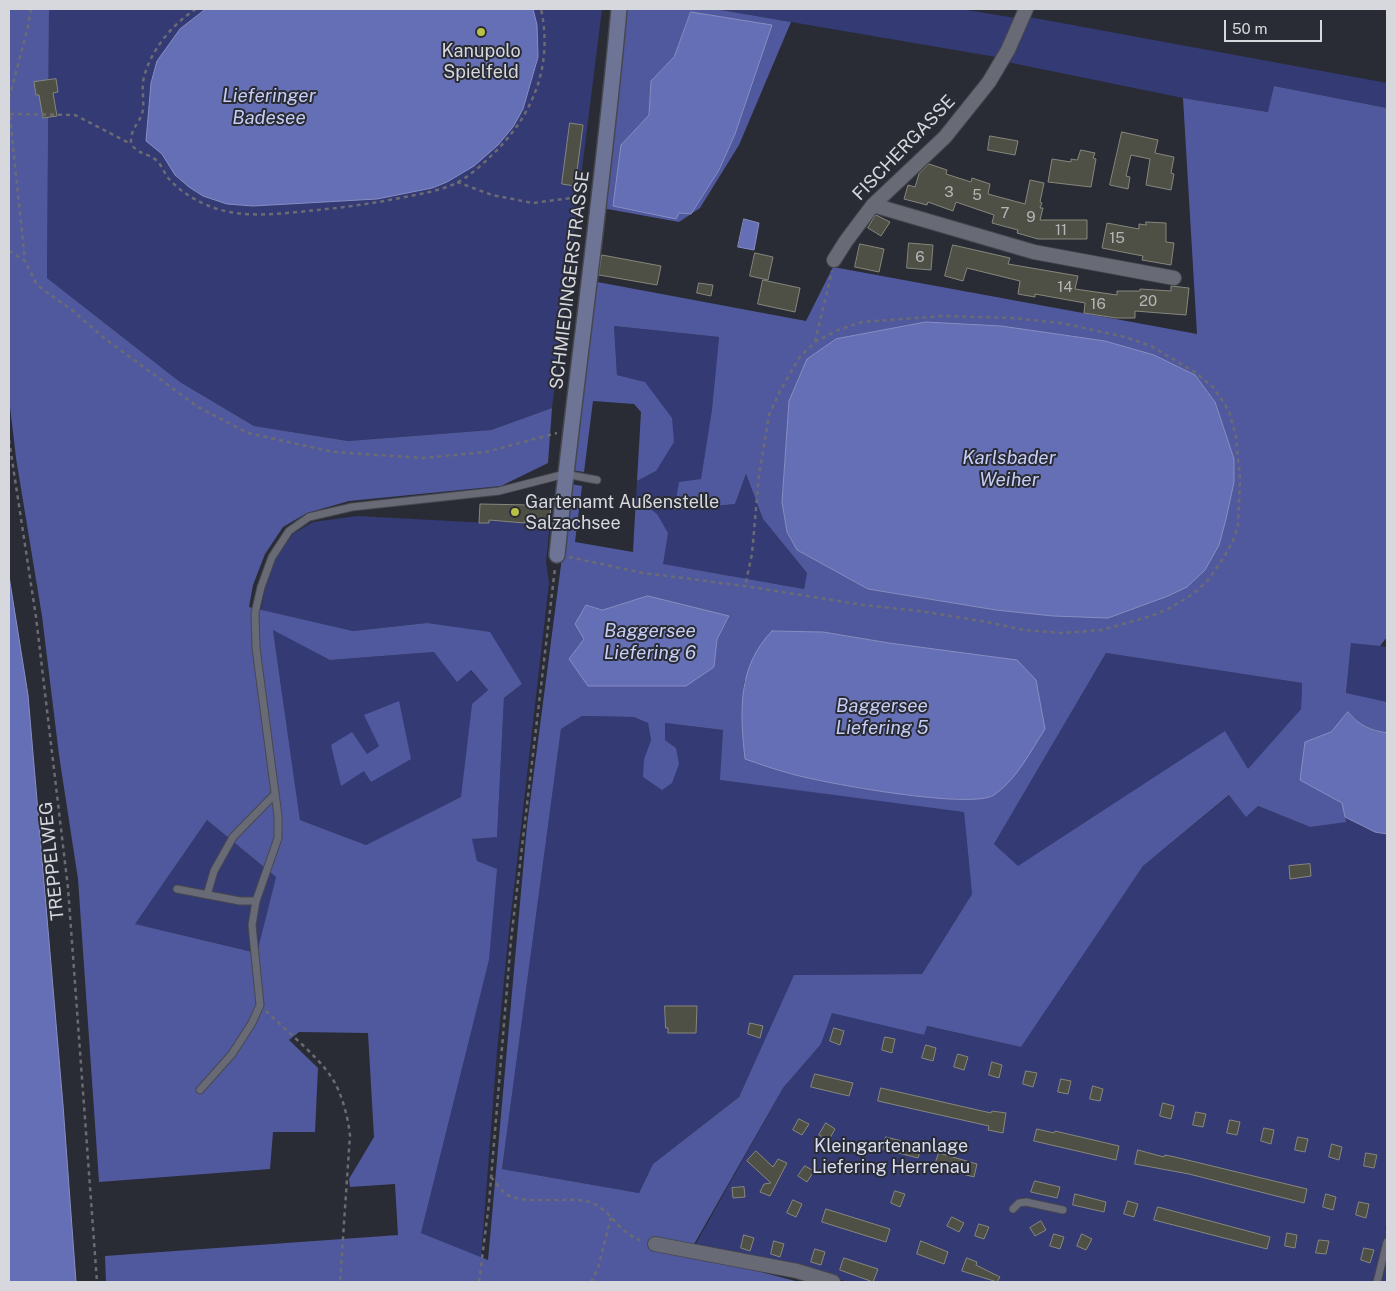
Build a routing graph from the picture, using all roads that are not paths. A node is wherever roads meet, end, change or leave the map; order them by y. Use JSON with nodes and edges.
{"nodes":[{"id":1,"x":619,"y":9,"type":"edge"},
{"id":2,"x":1026,"y":9,"type":"edge"},
{"id":3,"x":873,"y":205,"type":"junction"},
{"id":4,"x":834,"y":260,"type":"road end"},
{"id":5,"x":1174,"y":278,"type":"dead end"},
{"id":6,"x":565,"y":474,"type":"junction"},
{"id":7,"x":597,"y":480,"type":"dead end"},
{"id":8,"x":557,"y":555,"type":"road end"},
{"id":9,"x":275,"y":794,"type":"junction"},
{"id":10,"x":177,"y":889,"type":"dead end"},
{"id":11,"x":206,"y":895,"type":"junction"},
{"id":12,"x":256,"y":901,"type":"junction"},
{"id":13,"x":200,"y":1090,"type":"dead end"},
{"id":14,"x":1012,"y":1208,"type":"dead end"},
{"id":15,"x":1063,"y":1210,"type":"dead end"},
{"id":16,"x":1387,"y":1242,"type":"edge"},
{"id":17,"x":655,"y":1244,"type":"dead end"},
{"id":18,"x":833,"y":1282,"type":"edge"},
{"id":19,"x":1377,"y":1282,"type":"edge"}],
"edges":[{"from":1,"to":6,"type":"street","name":"SCHMIEDINGERSTRASSE"},
{"from":2,"to":3,"type":"street","name":"FISCHERGASSE"},
{"from":3,"to":4,"type":"street","name":"FISCHERGASSE"},
{"from":3,"to":5,"type":"street"},
{"from":6,"to":7,"type":"lane"},
{"from":6,"to":8,"type":"street","name":"SCHMIEDINGERSTRASSE"},
{"from":6,"to":9,"type":"lane"},
{"from":9,"to":11,"type":"lane"},
{"from":9,"to":12,"type":"lane"},
{"from":10,"to":11,"type":"lane"},
{"from":11,"to":12,"type":"lane"},
{"from":12,"to":13,"type":"lane"},
{"from":14,"to":15,"type":"lane"},
{"from":16,"to":19,"type":"lane"},
{"from":17,"to":18,"type":"street"}]}
